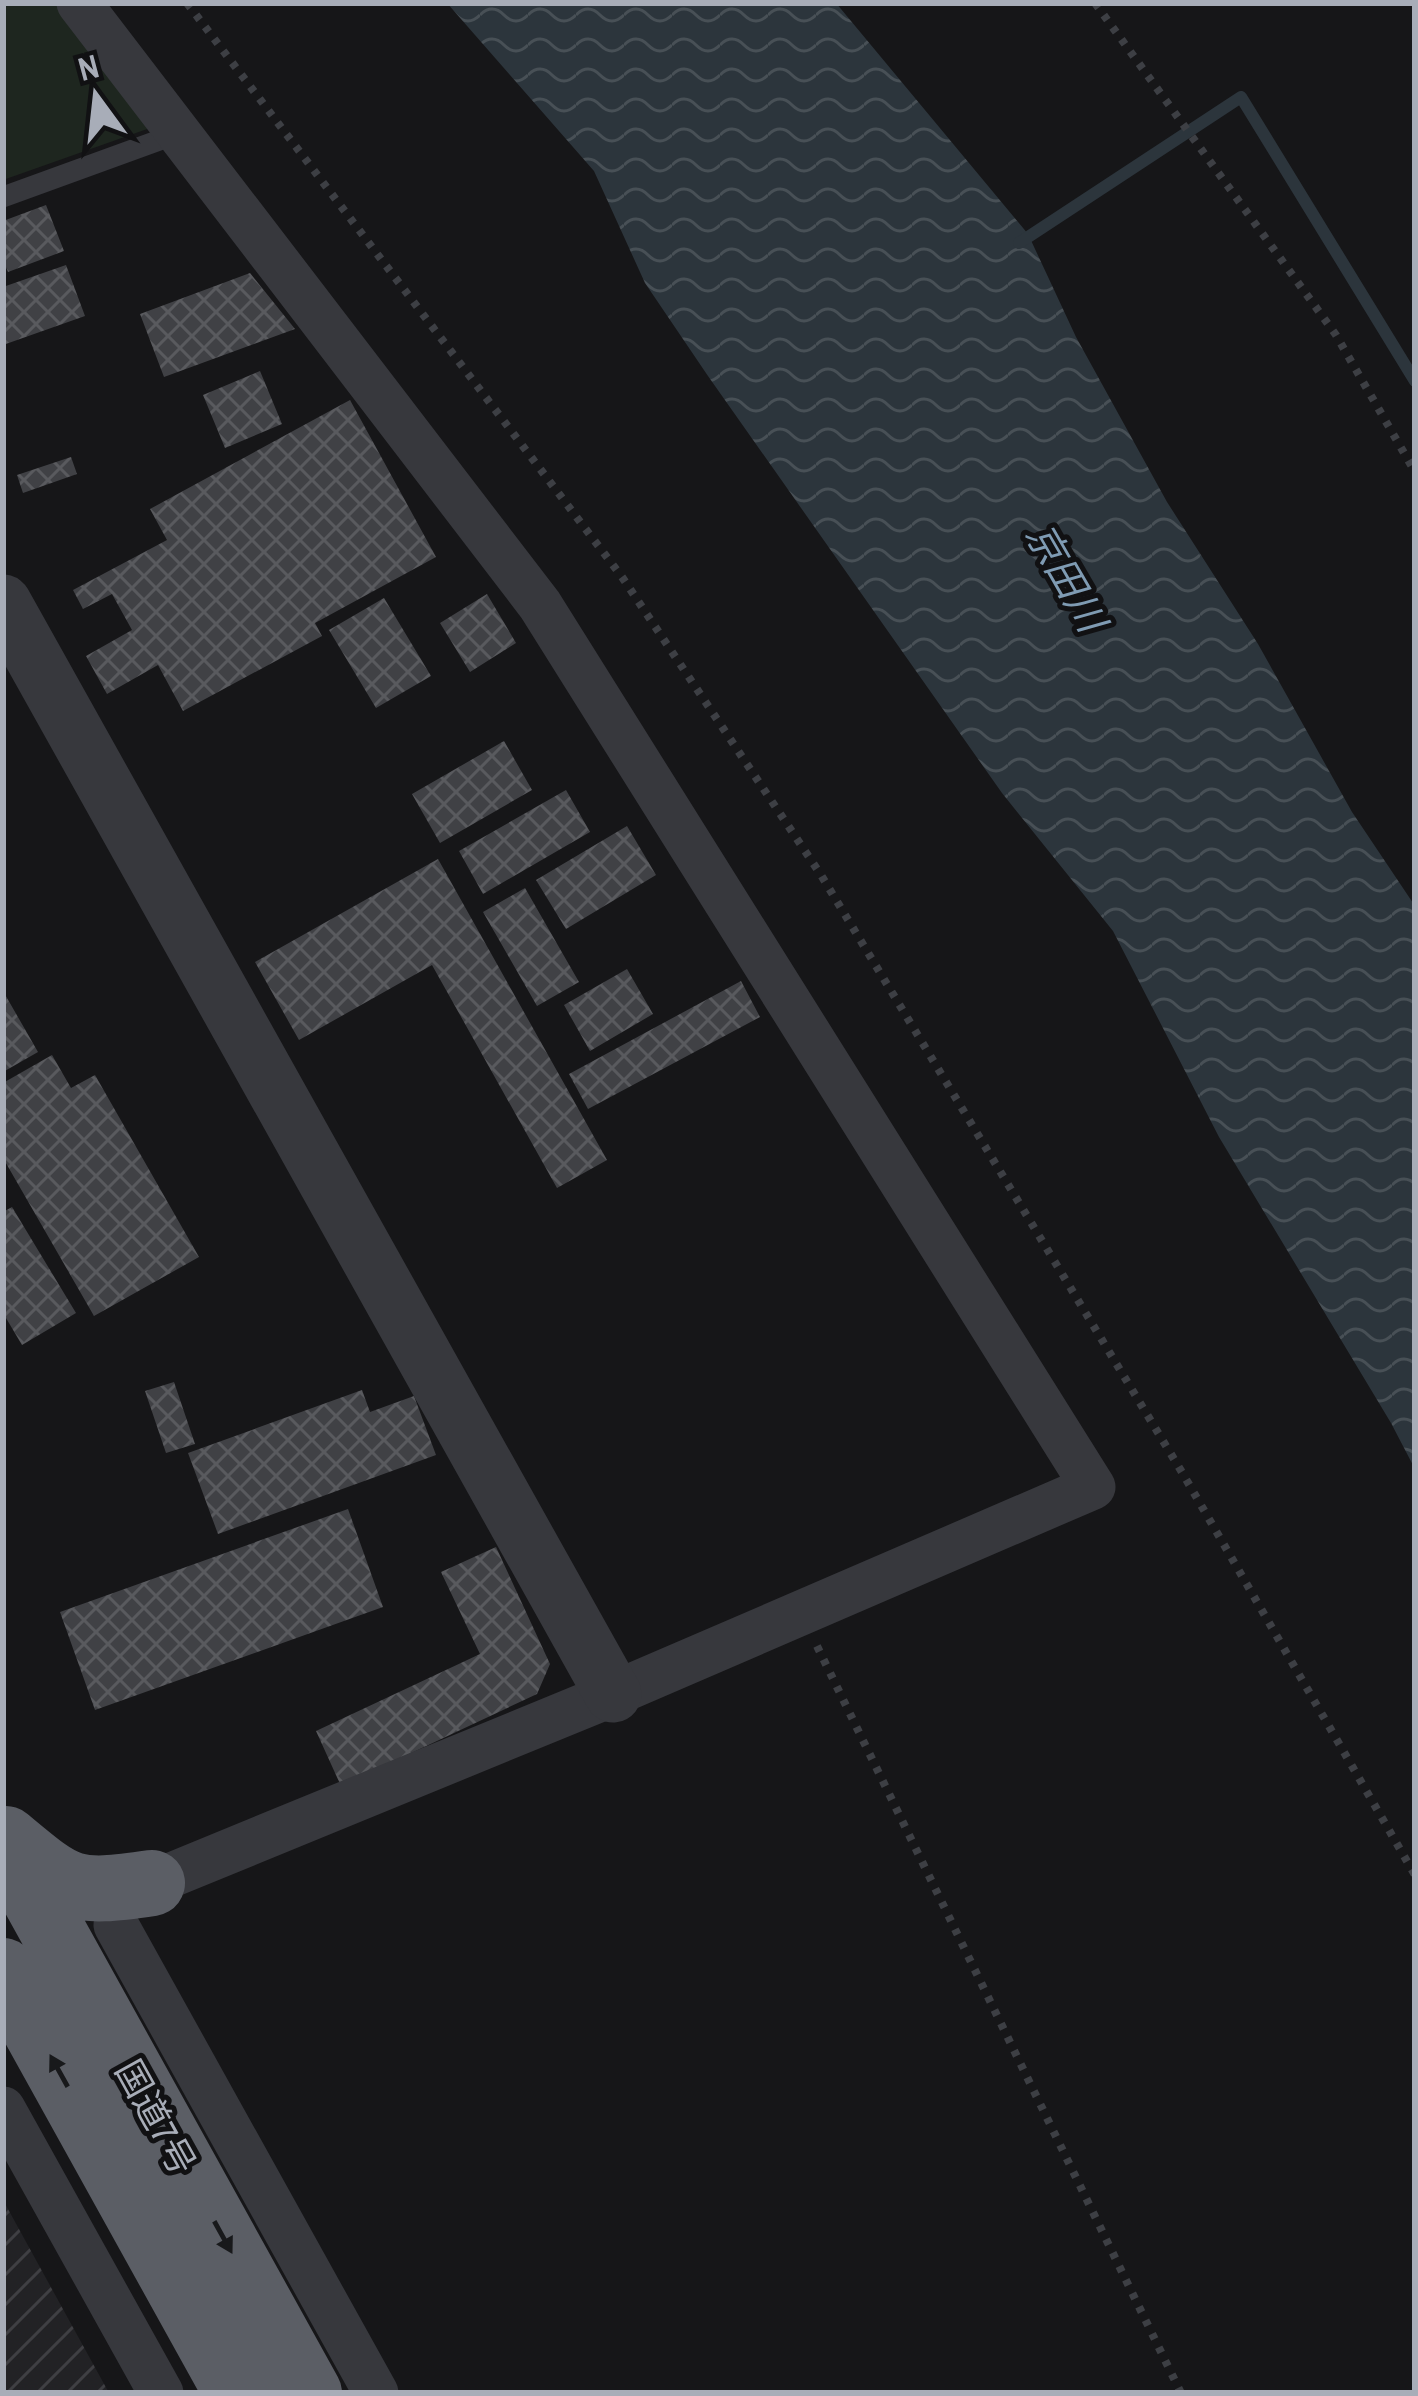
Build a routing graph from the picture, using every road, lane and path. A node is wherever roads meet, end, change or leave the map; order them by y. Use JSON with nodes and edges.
{"nodes":[{"id":1,"x":79,"y":3,"type":"edge"},
{"id":2,"x":187,"y":3,"type":"edge"},
{"id":3,"x":1096,"y":3,"type":"edge"},
{"id":4,"x":179,"y":134,"type":"junction"},
{"id":5,"x":3,"y":196,"type":"edge"},
{"id":6,"x":1415,"y":472,"type":"edge"},
{"id":7,"x":3,"y":602,"type":"edge"},
{"id":8,"x":801,"y":1612,"type":"junction"},
{"id":9,"x":613,"y":1694,"type":"junction"},
{"id":10,"x":3,"y":1839,"type":"edge"},
{"id":11,"x":1415,"y":1875,"type":"edge"},
{"id":12,"x":134,"y":1904,"type":"junction"},
{"id":13,"x":3,"y":1971,"type":"edge"},
{"id":14,"x":101,"y":2019,"type":"junction"},
{"id":15,"x":3,"y":2109,"type":"edge"},
{"id":16,"x":160,"y":2393,"type":"edge"},
{"id":17,"x":237,"y":2393,"type":"edge"},
{"id":18,"x":309,"y":2393,"type":"edge"},
{"id":19,"x":376,"y":2393,"type":"edge"},
{"id":20,"x":1181,"y":2393,"type":"edge"}],
"edges":[{"from":1,"to":4,"type":"street"},
{"from":2,"to":11,"type":"path"},
{"from":3,"to":6,"type":"path"},
{"from":4,"to":5,"type":"lane"},
{"from":4,"to":8,"type":"street"},
{"from":7,"to":9,"type":"street"},
{"from":8,"to":9,"type":"street"},
{"from":8,"to":20,"type":"path"},
{"from":9,"to":12,"type":"street"},
{"from":10,"to":12,"type":"highway"},
{"from":10,"to":14,"type":"highway","name":"国道7号"},
{"from":12,"to":14,"type":"highway"},
{"from":12,"to":19,"type":"street"},
{"from":17,"to":13,"type":"highway","name":"国道7号","one_way":true},
{"from":14,"to":18,"type":"highway","name":"国道7号","one_way":true},
{"from":15,"to":16,"type":"street"}]}
